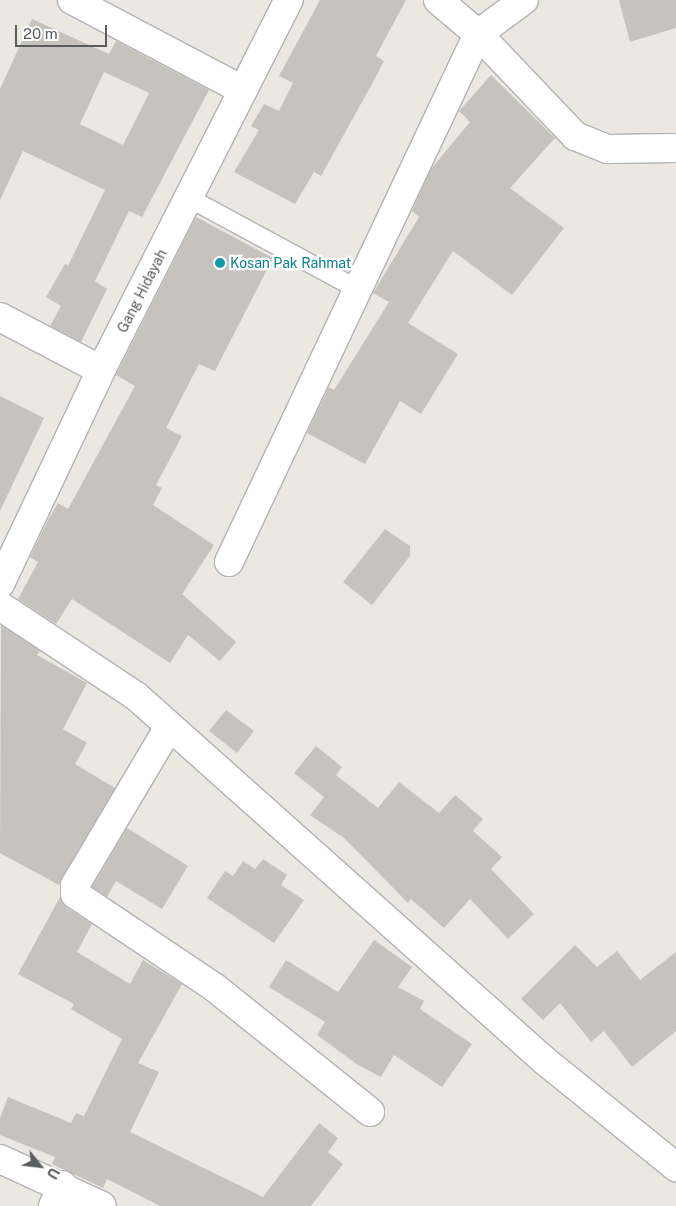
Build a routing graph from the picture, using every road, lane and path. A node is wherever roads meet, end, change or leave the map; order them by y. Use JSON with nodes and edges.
{"nodes":[{"id":1,"x":72,"y":0,"type":"edge"},
{"id":2,"x":289,"y":0,"type":"edge"},
{"id":3,"x":438,"y":0,"type":"edge"},
{"id":4,"x":524,"y":0,"type":"edge"},
{"id":5,"x":478,"y":34,"type":"junction"},
{"id":6,"x":243,"y":90,"type":"junction"},
{"id":7,"x":676,"y":148,"type":"edge"},
{"id":8,"x":189,"y":198,"type":"junction"},
{"id":9,"x":357,"y":289,"type":"junction"},
{"id":10,"x":0,"y":317,"type":"edge"},
{"id":11,"x":102,"y":370,"type":"junction"},
{"id":12,"x":228,"y":562,"type":"dead end"},
{"id":13,"x":0,"y":584,"type":"edge"},
{"id":14,"x":0,"y":606,"type":"edge"},
{"id":15,"x":169,"y":727,"type":"junction"},
{"id":16,"x":370,"y":1112,"type":"dead end"},
{"id":17,"x":0,"y":1159,"type":"edge"},
{"id":18,"x":676,"y":1167,"type":"edge"},
{"id":19,"x":58,"y":1195,"type":"edge"},
{"id":20,"x":102,"y":1206,"type":"edge"}],
"edges":[{"from":1,"to":6,"type":"street"},
{"from":2,"to":6,"type":"street","name":"Gang Hidayah"},
{"from":3,"to":5,"type":"street"},
{"from":4,"to":5,"type":"street"},
{"from":5,"to":7,"type":"street"},
{"from":5,"to":9,"type":"street"},
{"from":6,"to":8,"type":"street","name":"Gang Hidayah"},
{"from":8,"to":9,"type":"lane"},
{"from":8,"to":11,"type":"street","name":"Gang Hidayah"},
{"from":9,"to":12,"type":"street"},
{"from":10,"to":11,"type":"street"},
{"from":11,"to":13,"type":"street","name":"Gang Hidayah"},
{"from":14,"to":15,"type":"street"},
{"from":15,"to":16,"type":"street"},
{"from":15,"to":18,"type":"street"},
{"from":17,"to":19,"type":"street"},
{"from":19,"to":20,"type":"street"}]}
